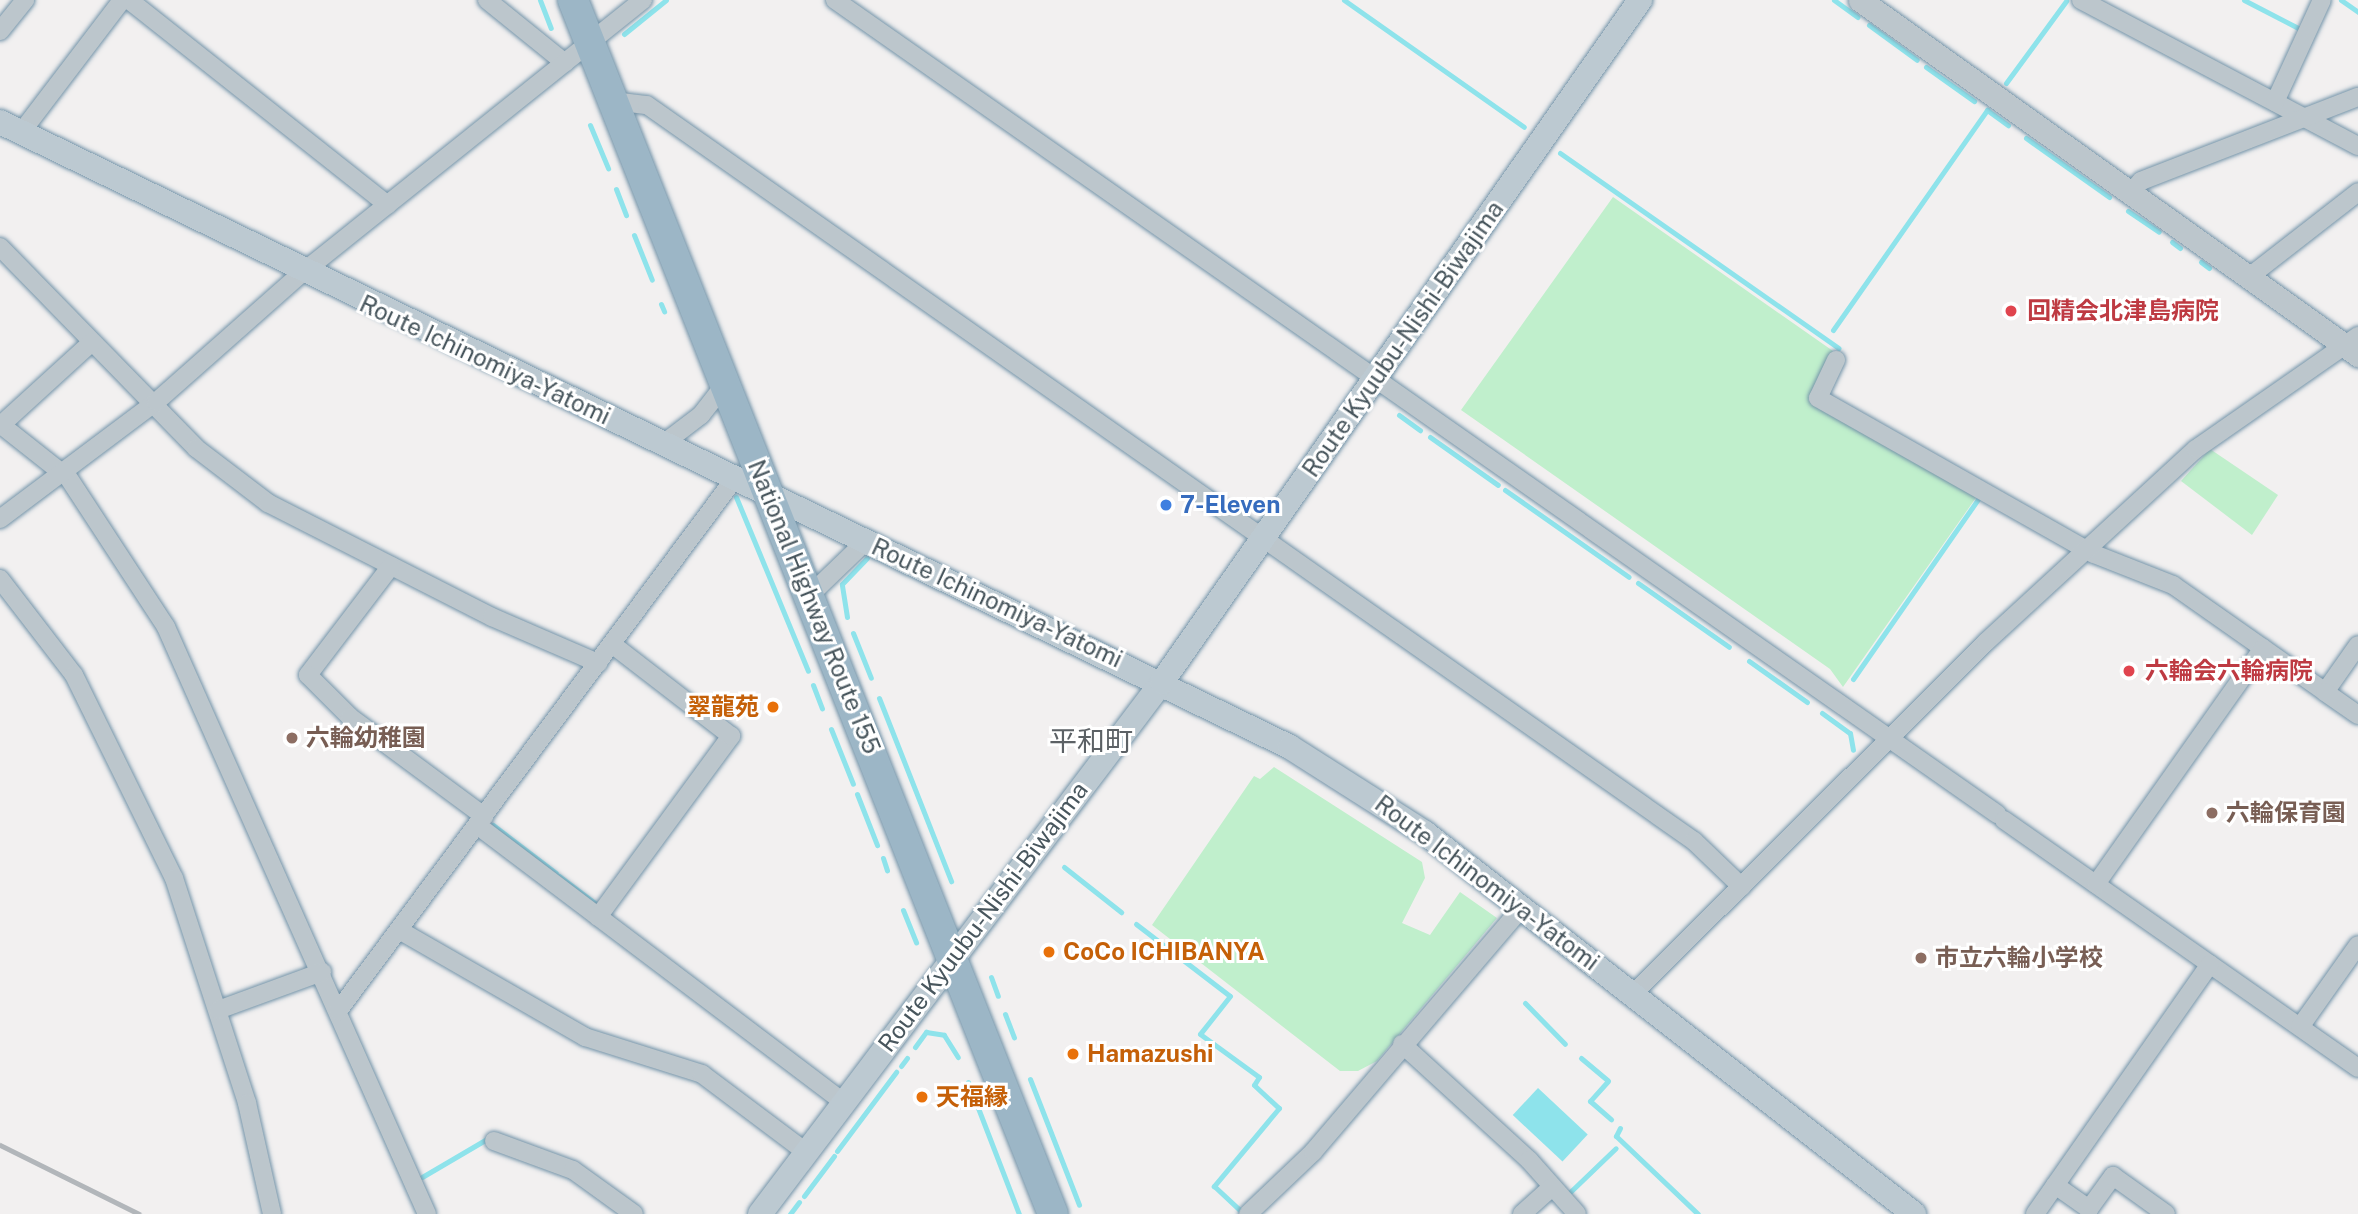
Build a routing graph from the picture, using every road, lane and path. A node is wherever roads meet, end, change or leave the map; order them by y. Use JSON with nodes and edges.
{"nodes":[{"id":1,"x":25,"y":0,"type":"edge"},
{"id":2,"x":122,"y":0,"type":"edge"},
{"id":3,"x":129,"y":0,"type":"edge"},
{"id":4,"x":487,"y":0,"type":"edge"},
{"id":5,"x":573,"y":0,"type":"edge"},
{"id":6,"x":643,"y":0,"type":"edge"},
{"id":7,"x":835,"y":0,"type":"edge"},
{"id":8,"x":1640,"y":0,"type":"edge"},
{"id":9,"x":1860,"y":0,"type":"edge"},
{"id":10,"x":2081,"y":0,"type":"edge"},
{"id":11,"x":2322,"y":0,"type":"edge"},
{"id":12,"x":0,"y":31,"type":"edge"},
{"id":13,"x":590,"y":43,"type":"junction"},
{"id":14,"x":565,"y":63,"type":"junction"},
{"id":15,"x":2358,"y":97,"type":"edge"},
{"id":16,"x":613,"y":101,"type":"junction"},
{"id":17,"x":2276,"y":102,"type":"junction"},
{"id":18,"x":2305,"y":118,"type":"junction"},
{"id":19,"x":10,"y":128,"type":"edge"},
{"id":20,"x":2358,"y":146,"type":"edge"},
{"id":21,"x":2358,"y":192,"type":"edge"},
{"id":22,"x":2130,"y":193,"type":"junction"},
{"id":23,"x":388,"y":205,"type":"junction"},
{"id":24,"x":0,"y":247,"type":"edge"},
{"id":25,"x":302,"y":273,"type":"junction"},
{"id":26,"x":2249,"y":277,"type":"junction"},
{"id":27,"x":92,"y":342,"type":"junction"},
{"id":28,"x":2353,"y":346,"type":"edge"},
{"id":29,"x":1836,"y":360,"type":"dead end"},
{"id":30,"x":1374,"y":381,"type":"junction"},
{"id":31,"x":724,"y":386,"type":"junction"},
{"id":32,"x":156,"y":402,"type":"junction"},
{"id":33,"x":1,"y":425,"type":"edge"},
{"id":34,"x":663,"y":444,"type":"junction"},
{"id":35,"x":63,"y":472,"type":"junction"},
{"id":36,"x":735,"y":478,"type":"junction"},
{"id":37,"x":772,"y":496,"type":"junction"},
{"id":38,"x":0,"y":519,"type":"edge"},
{"id":39,"x":1264,"y":539,"type":"junction"},
{"id":40,"x":866,"y":541,"type":"junction"},
{"id":41,"x":2089,"y":549,"type":"junction"},
{"id":42,"x":391,"y":566,"type":"junction"},
{"id":43,"x":0,"y":579,"type":"edge"},
{"id":44,"x":811,"y":594,"type":"junction"},
{"id":45,"x":612,"y":644,"type":"junction"},
{"id":46,"x":2358,"y":645,"type":"edge"},
{"id":47,"x":2263,"y":648,"type":"junction"},
{"id":48,"x":598,"y":663,"type":"junction"},
{"id":49,"x":1162,"y":682,"type":"junction"},
{"id":50,"x":2325,"y":692,"type":"junction"},
{"id":51,"x":2358,"y":715,"type":"edge"},
{"id":52,"x":1891,"y":740,"type":"junction"},
{"id":53,"x":480,"y":820,"type":"junction"},
{"id":54,"x":2096,"y":884,"type":"junction"},
{"id":55,"x":1742,"y":887,"type":"junction"},
{"id":56,"x":1523,"y":905,"type":"junction"},
{"id":57,"x":598,"y":917,"type":"junction"},
{"id":58,"x":399,"y":930,"type":"junction"},
{"id":59,"x":2358,"y":945,"type":"edge"},
{"id":60,"x":952,"y":956,"type":"junction"},
{"id":61,"x":2210,"y":964,"type":"junction"},
{"id":62,"x":322,"y":972,"type":"junction"},
{"id":63,"x":1633,"y":994,"type":"junction"},
{"id":64,"x":218,"y":1010,"type":"junction"},
{"id":65,"x":338,"y":1011,"type":"junction"},
{"id":66,"x":2300,"y":1027,"type":"junction"},
{"id":67,"x":1402,"y":1044,"type":"junction"},
{"id":68,"x":2358,"y":1068,"type":"edge"},
{"id":69,"x":843,"y":1102,"type":"junction"},
{"id":70,"x":494,"y":1142,"type":"dead end"},
{"id":71,"x":806,"y":1152,"type":"junction"},
{"id":72,"x":2055,"y":1185,"type":"junction"},
{"id":73,"x":1552,"y":1186,"type":"junction"},
{"id":74,"x":272,"y":1214,"type":"edge"},
{"id":75,"x":427,"y":1214,"type":"edge"},
{"id":76,"x":634,"y":1214,"type":"edge"},
{"id":77,"x":760,"y":1214,"type":"edge"},
{"id":78,"x":1053,"y":1214,"type":"edge"},
{"id":79,"x":1248,"y":1214,"type":"edge"},
{"id":80,"x":1522,"y":1214,"type":"edge"},
{"id":81,"x":1577,"y":1214,"type":"edge"},
{"id":82,"x":1914,"y":1214,"type":"edge"},
{"id":83,"x":2035,"y":1214,"type":"edge"},
{"id":84,"x":2166,"y":1214,"type":"edge"}],
"edges":[{"from":1,"to":12,"type":"street"},
{"from":2,"to":19,"type":"street"},
{"from":3,"to":23,"type":"street"},
{"from":4,"to":14,"type":"street"},
{"from":5,"to":13,"type":"highway","name":"National Highway Route 155"},
{"from":6,"to":13,"type":"street"},
{"from":7,"to":30,"type":"street"},
{"from":8,"to":30,"type":"main road","name":"Route Kyuubu-Nishi-Biwajima"},
{"from":9,"to":22,"type":"street"},
{"from":10,"to":17,"type":"street"},
{"from":11,"to":17,"type":"street"},
{"from":13,"to":14,"type":"street"},
{"from":13,"to":16,"type":"highway","name":"National Highway Route 155"},
{"from":14,"to":23,"type":"street"},
{"from":15,"to":18,"type":"street"},
{"from":16,"to":31,"type":"highway","name":"National Highway Route 155"},
{"from":16,"to":39,"type":"street"},
{"from":17,"to":18,"type":"street"},
{"from":18,"to":20,"type":"street"},
{"from":18,"to":22,"type":"street"},
{"from":19,"to":25,"type":"main road","name":"Route Ichinomiya-Yatomi"},
{"from":21,"to":26,"type":"street"},
{"from":22,"to":26,"type":"street"},
{"from":23,"to":25,"type":"street"},
{"from":24,"to":27,"type":"street"},
{"from":25,"to":32,"type":"street"},
{"from":25,"to":34,"type":"main road","name":"Route Ichinomiya-Yatomi"},
{"from":26,"to":28,"type":"street"},
{"from":27,"to":32,"type":"street"},
{"from":27,"to":33,"type":"street"},
{"from":28,"to":41,"type":"street"},
{"from":29,"to":41,"type":"street"},
{"from":30,"to":39,"type":"main road","name":"Route Kyuubu-Nishi-Biwajima"},
{"from":30,"to":52,"type":"street"},
{"from":31,"to":34,"type":"street"},
{"from":31,"to":37,"type":"highway","name":"National Highway Route 155"},
{"from":32,"to":35,"type":"street"},
{"from":32,"to":42,"type":"street"},
{"from":33,"to":35,"type":"street"},
{"from":34,"to":36,"type":"main road","name":"Route Ichinomiya-Yatomi"},
{"from":35,"to":38,"type":"street"},
{"from":35,"to":62,"type":"street"},
{"from":36,"to":37,"type":"main road","name":"Route Ichinomiya-Yatomi"},
{"from":36,"to":45,"type":"street"},
{"from":37,"to":40,"type":"main road","name":"Route Ichinomiya-Yatomi"},
{"from":37,"to":44,"type":"highway","name":"National Highway Route 155"},
{"from":39,"to":49,"type":"main road","name":"Route Kyuubu-Nishi-Biwajima"},
{"from":39,"to":55,"type":"street"},
{"from":40,"to":44,"type":"street"},
{"from":40,"to":49,"type":"main road","name":"Route Ichinomiya-Yatomi"},
{"from":41,"to":47,"type":"street"},
{"from":41,"to":52,"type":"street"},
{"from":42,"to":48,"type":"street"},
{"from":42,"to":53,"type":"street"},
{"from":43,"to":64,"type":"street"},
{"from":44,"to":60,"type":"highway","name":"National Highway Route 155"},
{"from":45,"to":48,"type":"street"},
{"from":45,"to":57,"type":"street"},
{"from":46,"to":50,"type":"street"},
{"from":47,"to":50,"type":"street"},
{"from":47,"to":54,"type":"street"},
{"from":48,"to":53,"type":"street"},
{"from":49,"to":56,"type":"main road","name":"Route Ichinomiya-Yatomi"},
{"from":49,"to":60,"type":"main road","name":"Route Kyuubu-Nishi-Biwajima"},
{"from":50,"to":51,"type":"street"},
{"from":52,"to":54,"type":"street"},
{"from":52,"to":55,"type":"street"},
{"from":53,"to":57,"type":"street"},
{"from":53,"to":58,"type":"street"},
{"from":54,"to":61,"type":"street"},
{"from":55,"to":63,"type":"street"},
{"from":56,"to":63,"type":"main road","name":"Route Ichinomiya-Yatomi"},
{"from":56,"to":67,"type":"street"},
{"from":57,"to":69,"type":"street"},
{"from":58,"to":65,"type":"street"},
{"from":58,"to":71,"type":"street"},
{"from":59,"to":66,"type":"street"},
{"from":60,"to":69,"type":"main road","name":"Route Kyuubu-Nishi-Biwajima"},
{"from":60,"to":78,"type":"highway","name":"National Highway Route 155"},
{"from":61,"to":66,"type":"street"},
{"from":61,"to":72,"type":"street"},
{"from":62,"to":64,"type":"street"},
{"from":62,"to":65,"type":"street"},
{"from":63,"to":82,"type":"main road","name":"Route Ichinomiya-Yatomi"},
{"from":64,"to":74,"type":"street"},
{"from":65,"to":75,"type":"street"},
{"from":66,"to":68,"type":"street"},
{"from":67,"to":73,"type":"street"},
{"from":67,"to":79,"type":"street"},
{"from":69,"to":71,"type":"main road","name":"Route Kyuubu-Nishi-Biwajima"},
{"from":70,"to":76,"type":"street"},
{"from":71,"to":77,"type":"main road","name":"Route Kyuubu-Nishi-Biwajima"},
{"from":72,"to":83,"type":"street"},
{"from":72,"to":84,"type":"street"},
{"from":73,"to":80,"type":"street"},
{"from":73,"to":81,"type":"street"}]}
